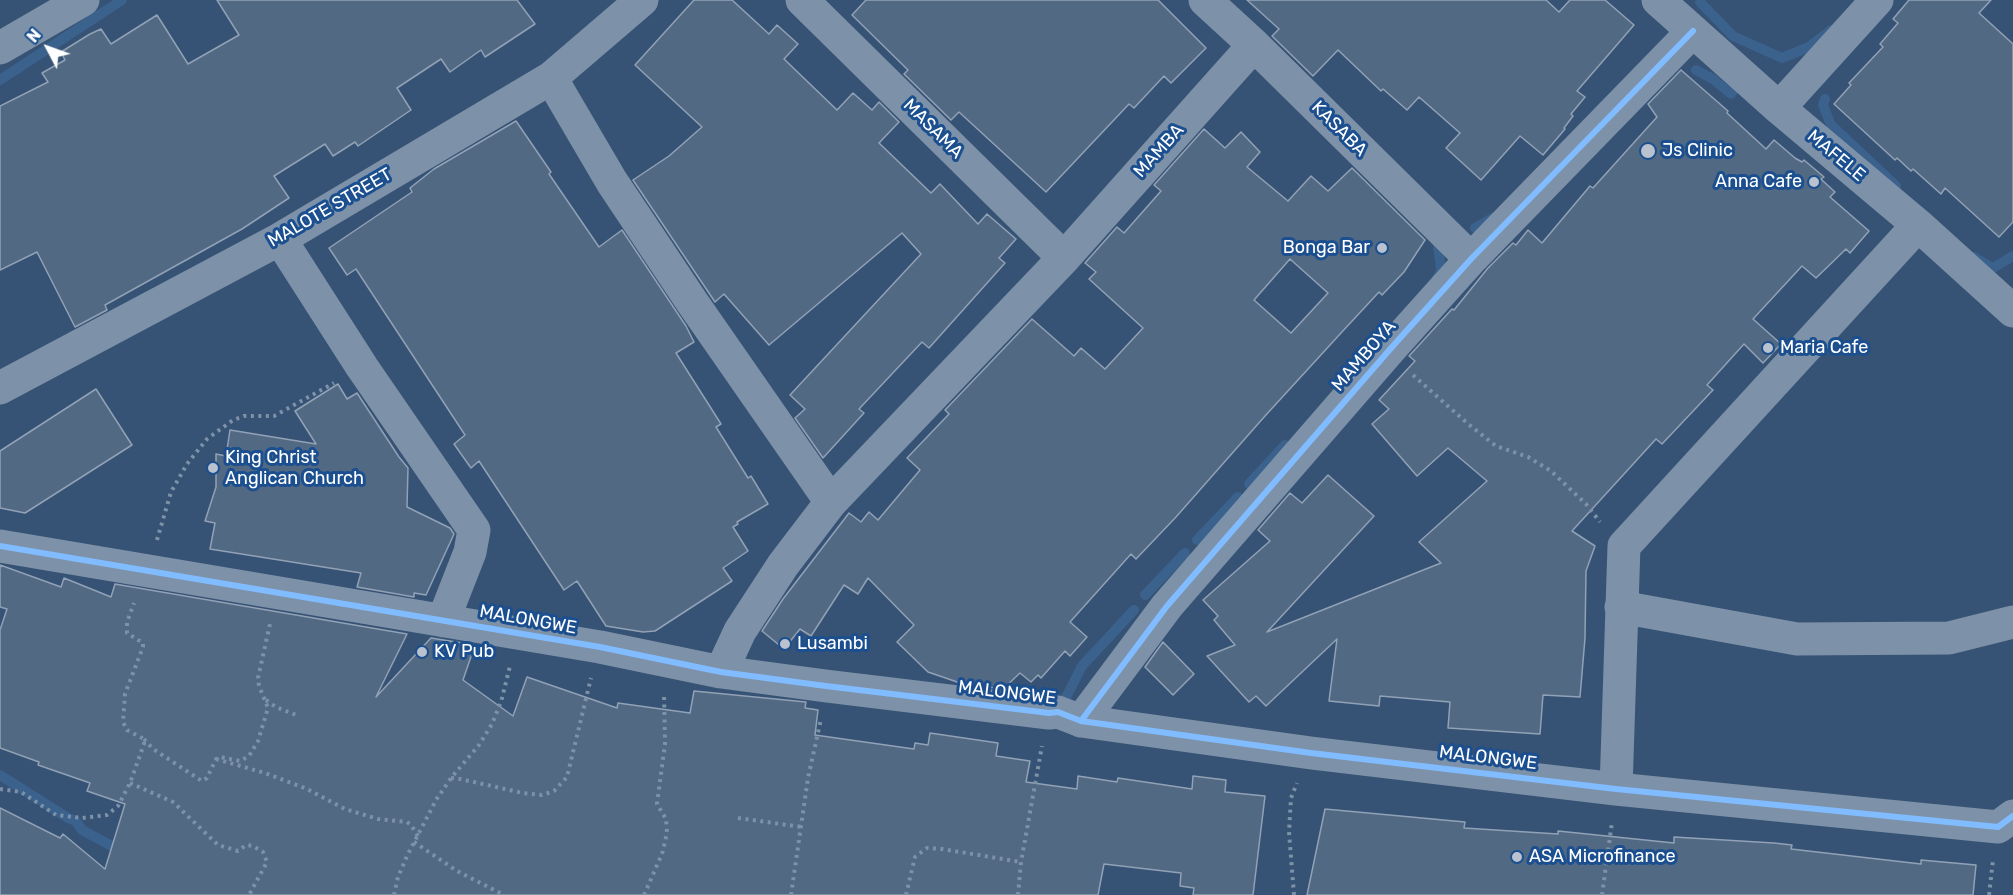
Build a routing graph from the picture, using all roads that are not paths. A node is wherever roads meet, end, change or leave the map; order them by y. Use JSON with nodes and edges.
{"nodes":[{"id":1,"x":82,"y":0,"type":"edge"},
{"id":2,"x":642,"y":0,"type":"edge"},
{"id":3,"x":802,"y":0,"type":"edge"},
{"id":4,"x":1205,"y":0,"type":"edge"},
{"id":5,"x":1658,"y":0,"type":"edge"},
{"id":6,"x":1877,"y":0,"type":"edge"},
{"id":7,"x":1693,"y":32,"type":"junction"},
{"id":8,"x":1254,"y":45,"type":"junction"},
{"id":9,"x":0,"y":48,"type":"edge"},
{"id":10,"x":551,"y":78,"type":"junction"},
{"id":11,"x":1779,"y":108,"type":"junction"},
{"id":12,"x":1918,"y":225,"type":"junction"},
{"id":13,"x":280,"y":238,"type":"junction"},
{"id":14,"x":1064,"y":258,"type":"junction"},
{"id":15,"x":1471,"y":259,"type":"junction"},
{"id":16,"x":2011,"y":305,"type":"edge"},
{"id":17,"x":0,"y":388,"type":"edge"},
{"id":18,"x":831,"y":502,"type":"junction"},
{"id":19,"x":0,"y":546,"type":"edge"},
{"id":20,"x":1621,"y":607,"type":"junction"},
{"id":21,"x":443,"y":621,"type":"junction"},
{"id":22,"x":2013,"y":622,"type":"edge"},
{"id":23,"x":721,"y":672,"type":"junction"},
{"id":24,"x":1081,"y":721,"type":"junction"},
{"id":25,"x":1616,"y":789,"type":"junction"},
{"id":26,"x":2013,"y":816,"type":"edge"}],
"edges":[{"from":1,"to":9,"type":"street"},
{"from":2,"to":10,"type":"street","name":"MALOTE STREET"},
{"from":3,"to":14,"type":"street","name":"MASAMA"},
{"from":4,"to":8,"type":"street","name":"KASABA"},
{"from":5,"to":7,"type":"street","name":"MAFELE"},
{"from":6,"to":11,"type":"street"},
{"from":7,"to":11,"type":"street","name":"MAFELE"},
{"from":7,"to":15,"type":"street","name":"MAMBOYA"},
{"from":8,"to":14,"type":"street","name":"MAMBA"},
{"from":8,"to":15,"type":"street","name":"KASABA"},
{"from":10,"to":13,"type":"street","name":"MALOTE STREET"},
{"from":10,"to":18,"type":"street"},
{"from":11,"to":12,"type":"street","name":"MAFELE"},
{"from":12,"to":16,"type":"street","name":"MAFELE"},
{"from":12,"to":20,"type":"street"},
{"from":13,"to":17,"type":"street","name":"MALOTE STREET"},
{"from":13,"to":21,"type":"street"},
{"from":14,"to":18,"type":"street"},
{"from":15,"to":24,"type":"street","name":"MAMBOYA"},
{"from":18,"to":23,"type":"street"},
{"from":19,"to":21,"type":"street","name":"MALONGWE"},
{"from":20,"to":22,"type":"street"},
{"from":20,"to":25,"type":"street"},
{"from":21,"to":23,"type":"street","name":"MALONGWE"},
{"from":23,"to":24,"type":"street","name":"MALONGWE"},
{"from":24,"to":25,"type":"street","name":"MALONGWE"},
{"from":25,"to":26,"type":"street","name":"MALONGWE"}]}
